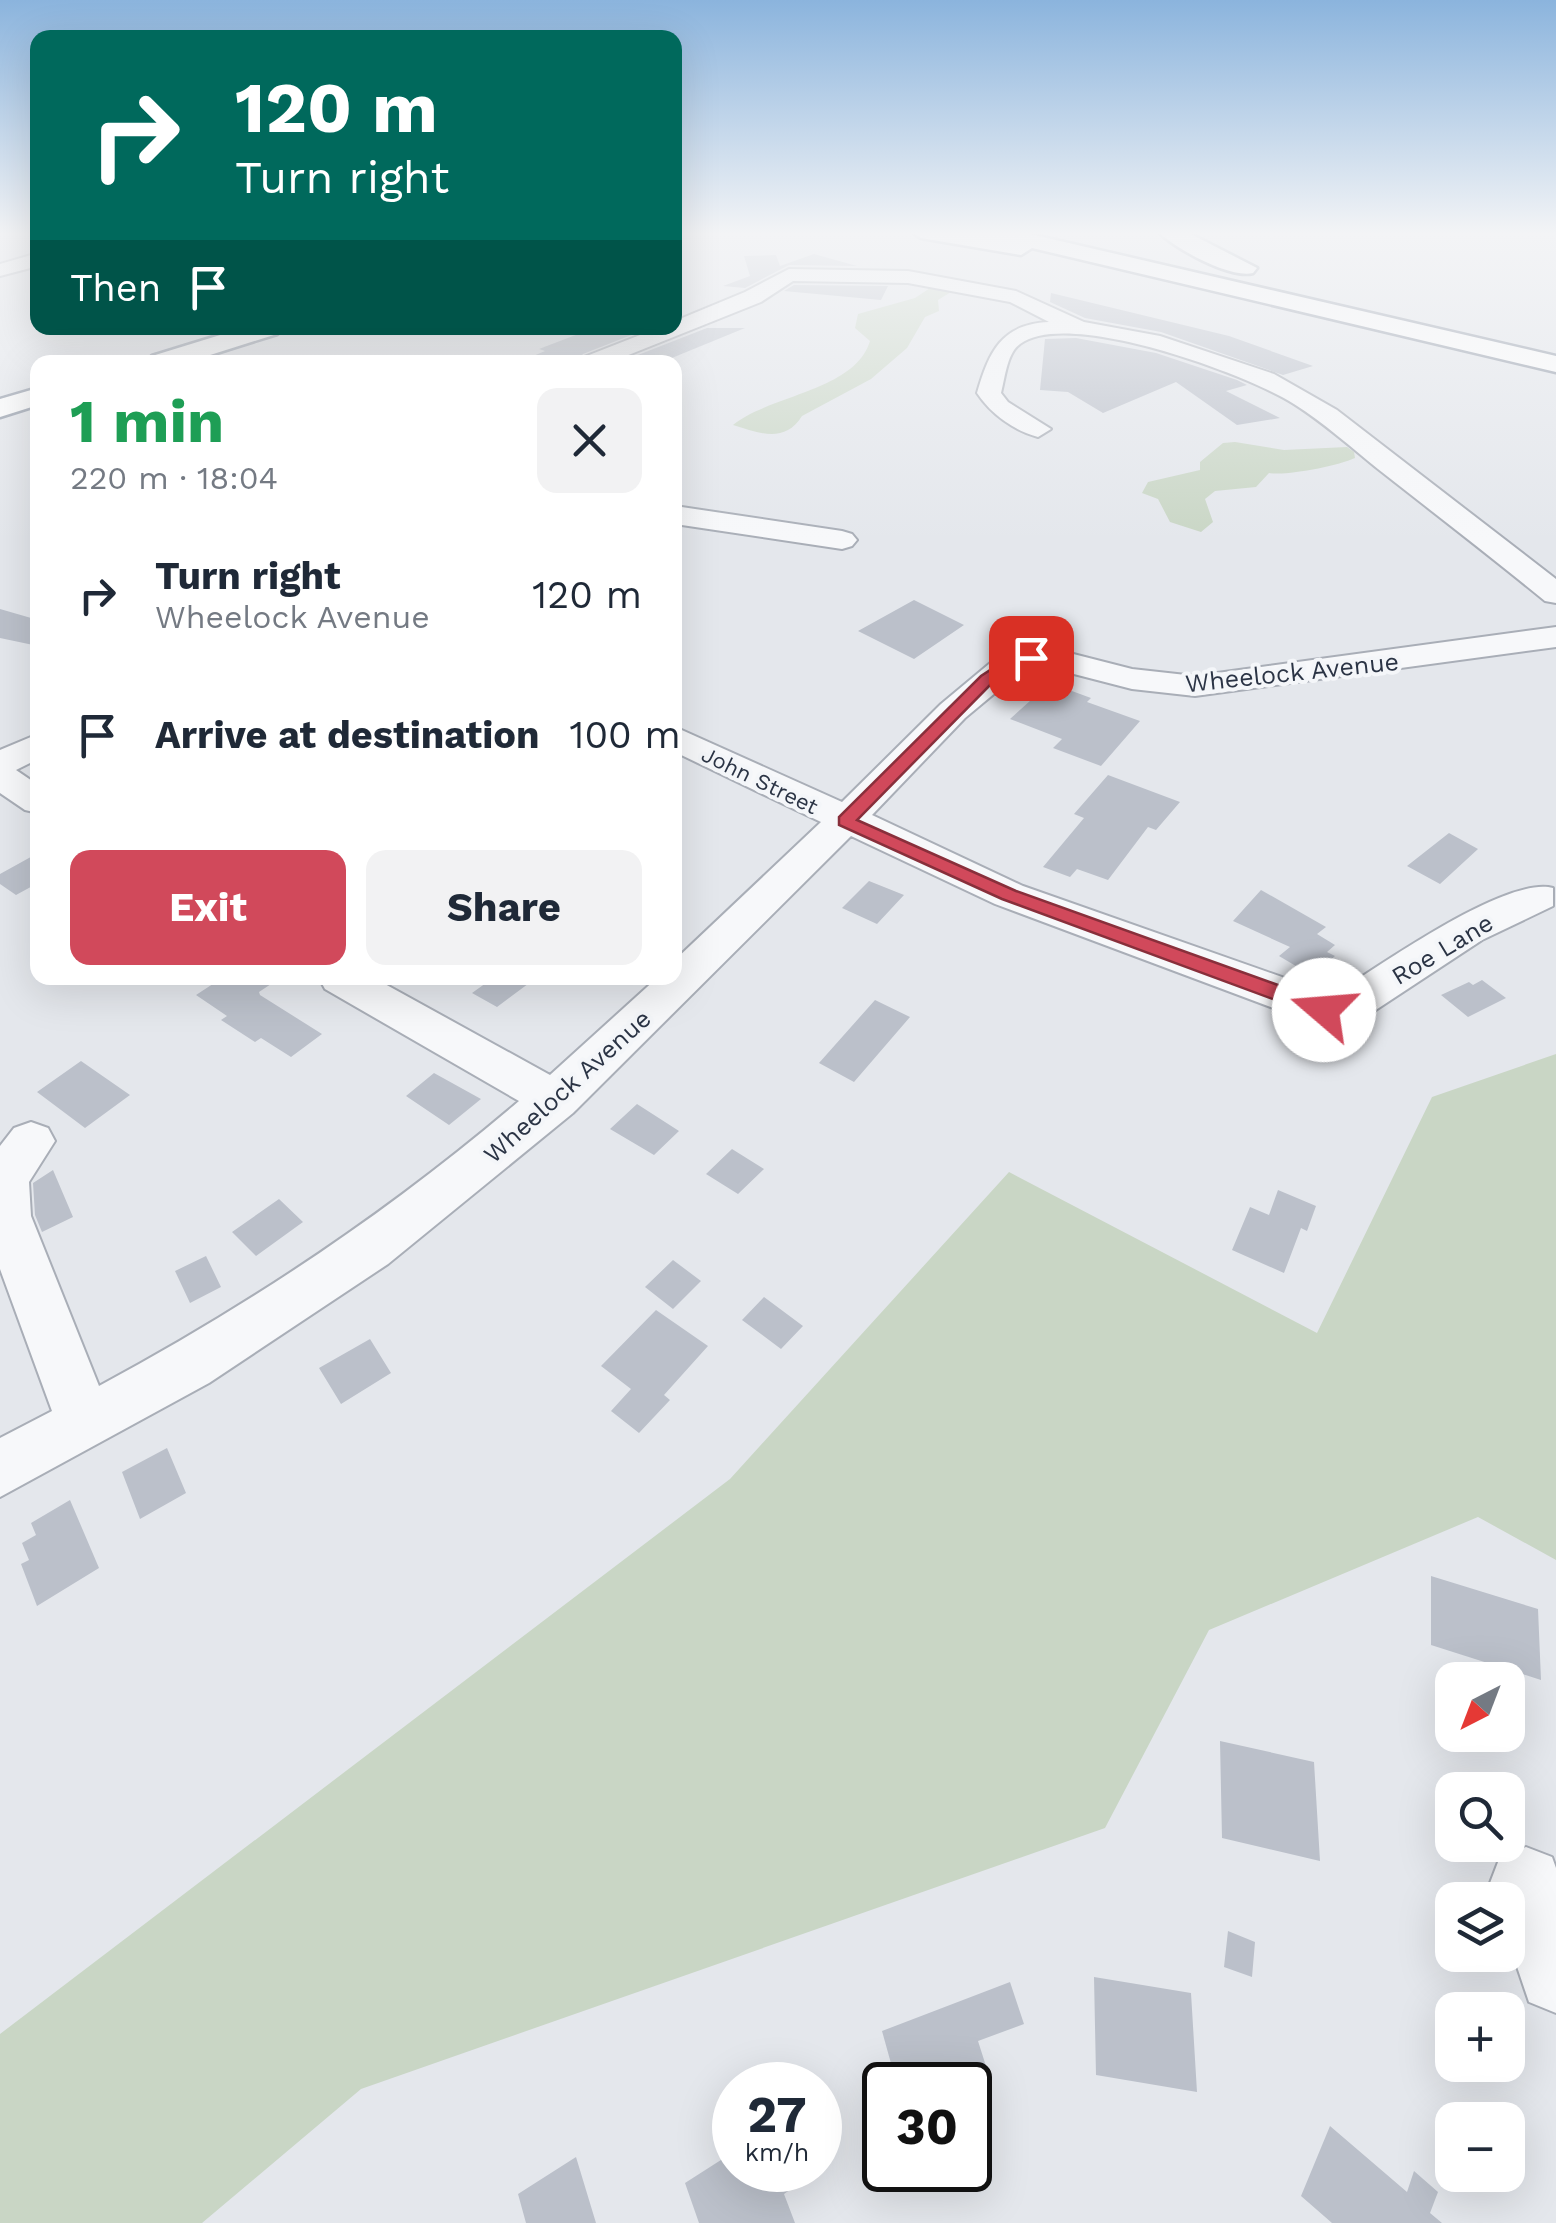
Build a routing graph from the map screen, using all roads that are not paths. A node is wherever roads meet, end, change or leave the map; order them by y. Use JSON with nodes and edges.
{"nodes":[{"id":1,"x":222,"y":335,"type":"edge"},
{"id":2,"x":246,"y":335,"type":"edge"},
{"id":3,"x":658,"y":335,"type":"edge"},
{"id":4,"x":1022,"y":335,"type":"edge"},
{"id":5,"x":1112,"y":335,"type":"edge"},
{"id":6,"x":1427,"y":335,"type":"edge"},
{"id":7,"x":1499,"y":335,"type":"edge"},
{"id":8,"x":1556,"y":347,"type":"edge"},
{"id":9,"x":160,"y":355,"type":"edge"},
{"id":10,"x":184,"y":355,"type":"edge"},
{"id":11,"x":609,"y":355,"type":"edge"},
{"id":12,"x":1556,"y":364,"type":"edge"},
{"id":13,"x":30,"y":399,"type":"edge"},
{"id":14,"x":30,"y":405,"type":"edge"},
{"id":15,"x":0,"y":412,"type":"edge"},
{"id":16,"x":1038,"y":429,"type":"dead end"},
{"id":17,"x":682,"y":516,"type":"edge"},
{"id":18,"x":842,"y":540,"type":"dead end"},
{"id":19,"x":1556,"y":594,"type":"edge"},
{"id":20,"x":1556,"y":637,"type":"edge"},
{"id":21,"x":682,"y":741,"type":"edge"},
{"id":22,"x":30,"y":749,"type":"edge"},
{"id":23,"x":0,"y":764,"type":"edge"},
{"id":24,"x":0,"y":776,"type":"edge"},
{"id":25,"x":30,"y":797,"type":"edge"},
{"id":26,"x":846,"y":821,"type":"junction"},
{"id":27,"x":1540,"y":896,"type":"dead end"},
{"id":28,"x":682,"y":979,"type":"edge"},
{"id":29,"x":352,"y":985,"type":"edge"},
{"id":30,"x":676,"y":985,"type":"edge"},
{"id":31,"x":556,"y":1100,"type":"junction"},
{"id":32,"x":31,"y":1142,"type":"dead end"},
{"id":33,"x":85,"y":1424,"type":"junction"},
{"id":34,"x":0,"y":1469,"type":"edge"},
{"id":35,"x":1526,"y":1883,"type":"dead end"},
{"id":36,"x":1556,"y":1975,"type":"edge"}],
"edges":[{"from":1,"to":9,"type":"highway"},
{"from":2,"to":10,"type":"highway"},
{"from":3,"to":11,"type":"street"},
{"from":4,"to":16,"type":"street"},
{"from":5,"to":19,"type":"street"},
{"from":6,"to":12,"type":"highway"},
{"from":7,"to":8,"type":"highway"},
{"from":13,"to":15,"type":"highway"},
{"from":14,"to":15,"type":"highway"},
{"from":17,"to":18,"type":"street"},
{"from":20,"to":26,"type":"street","name":"Wheelock Avenue"},
{"from":21,"to":26,"type":"street","name":"John Street"},
{"from":22,"to":23,"type":"street"},
{"from":24,"to":25,"type":"street"},
{"from":26,"to":27,"type":"street","name":"Roe Lane"},
{"from":26,"to":28,"type":"street","name":"Wheelock Avenue"},
{"from":29,"to":31,"type":"street"},
{"from":30,"to":31,"type":"street","name":"Wheelock Avenue"},
{"from":31,"to":33,"type":"street","name":"Wheelock Avenue"},
{"from":32,"to":33,"type":"street"},
{"from":33,"to":34,"type":"street","name":"Wheelock Avenue"},
{"from":35,"to":36,"type":"street"}]}
